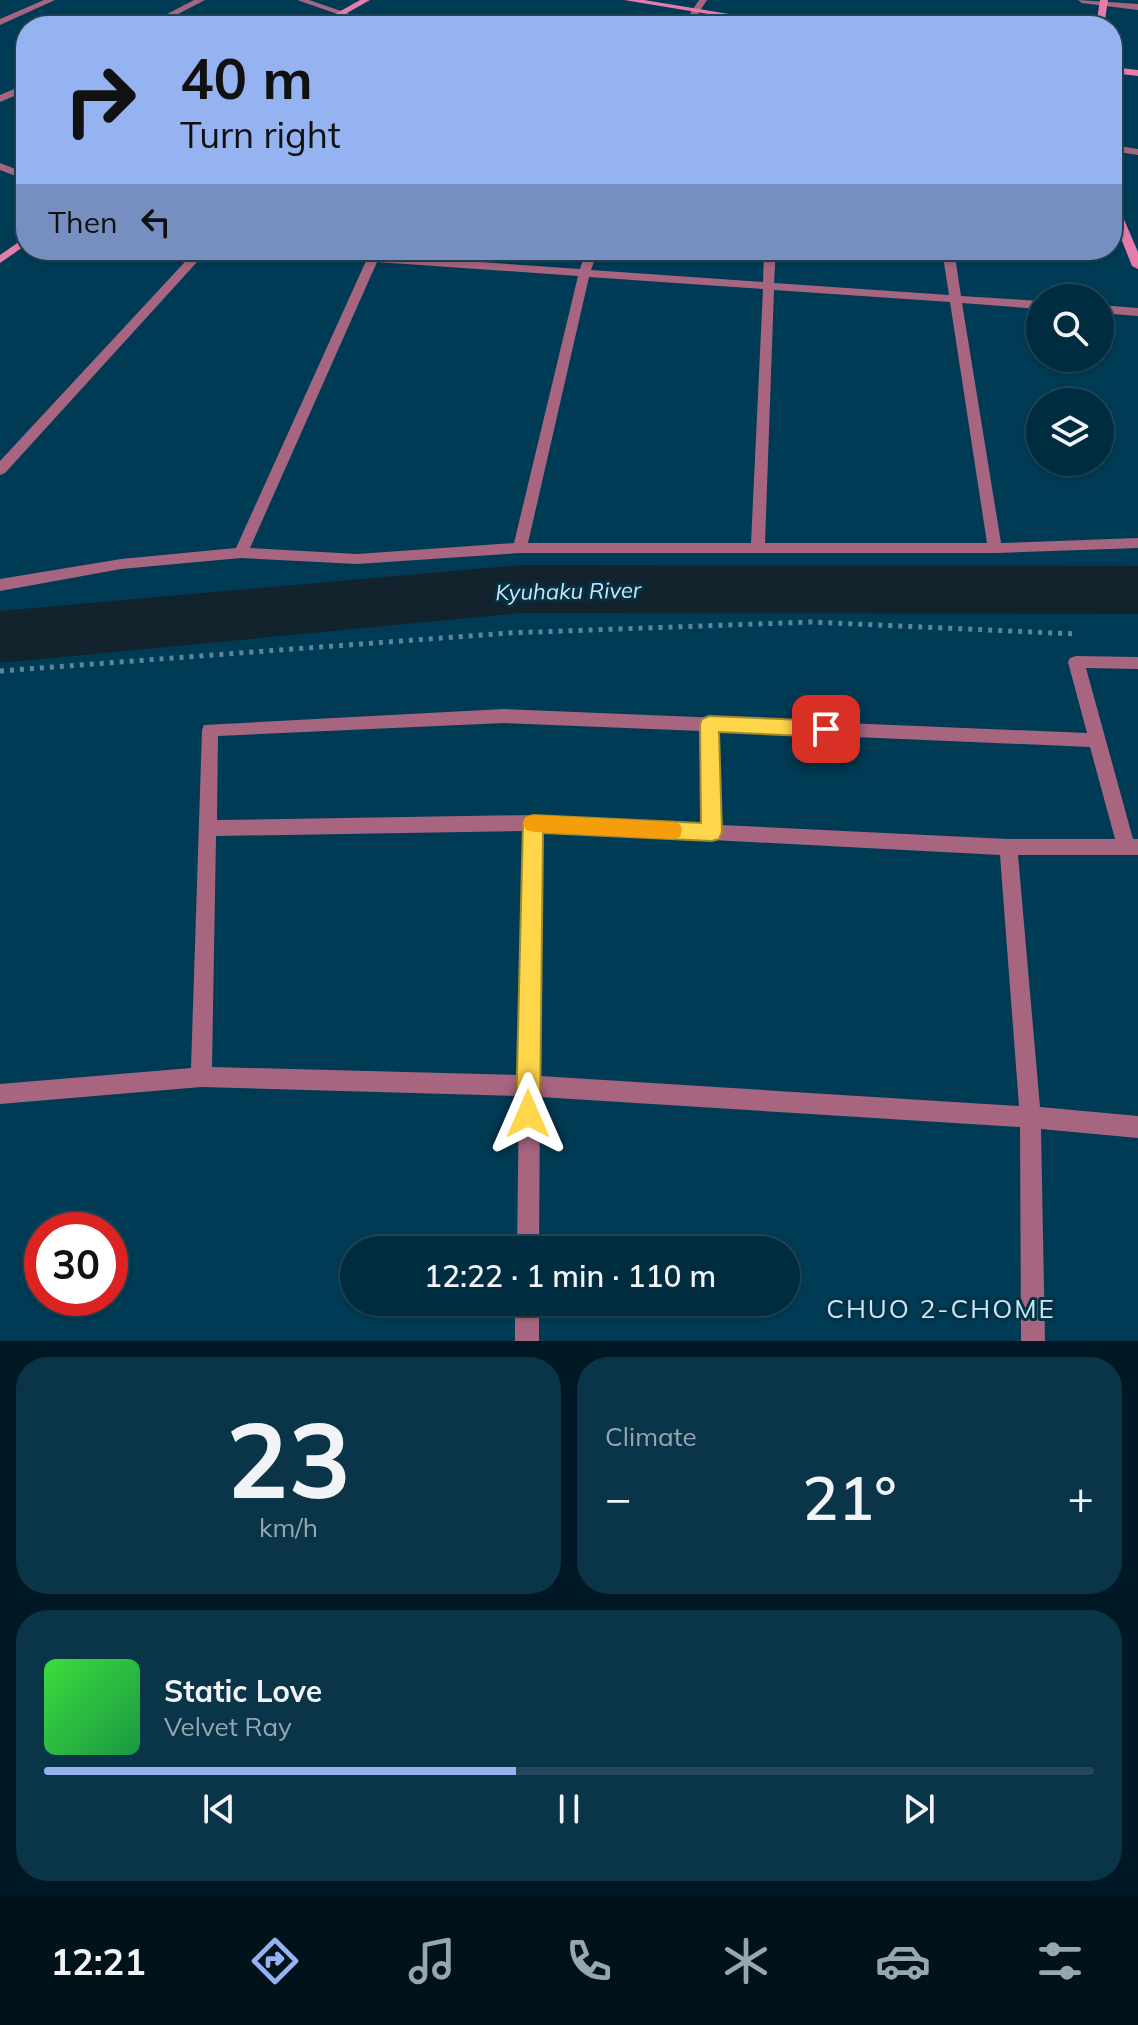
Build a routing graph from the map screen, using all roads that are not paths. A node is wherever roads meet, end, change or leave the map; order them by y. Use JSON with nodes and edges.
{"nodes":[{"id":1,"x":51,"y":0,"type":"edge"},
{"id":2,"x":201,"y":0,"type":"edge"},
{"id":3,"x":301,"y":0,"type":"edge"},
{"id":4,"x":366,"y":0,"type":"edge"},
{"id":5,"x":628,"y":0,"type":"edge"},
{"id":6,"x":703,"y":0,"type":"edge"},
{"id":7,"x":1082,"y":0,"type":"edge"},
{"id":8,"x":1103,"y":1,"type":"edge"},
{"id":9,"x":1138,"y":7,"type":"edge"},
{"id":10,"x":694,"y":12,"type":"junction"},
{"id":11,"x":341,"y":13,"type":"junction"},
{"id":12,"x":168,"y":16,"type":"edge"},
{"id":13,"x":336,"y":16,"type":"edge"},
{"id":14,"x":350,"y":16,"type":"edge"},
{"id":15,"x":692,"y":16,"type":"edge"},
{"id":16,"x":723,"y":16,"type":"edge"},
{"id":17,"x":0,"y":22,"type":"edge"},
{"id":18,"x":1122,"y":227,"type":"edge"},
{"id":19,"x":16,"y":248,"type":"edge"},
{"id":20,"x":0,"y":260,"type":"edge"},
{"id":21,"x":193,"y":260,"type":"edge"},
{"id":22,"x":371,"y":260,"type":"edge"},
{"id":23,"x":440,"y":260,"type":"edge"},
{"id":24,"x":589,"y":260,"type":"edge"},
{"id":25,"x":769,"y":260,"type":"edge"},
{"id":26,"x":950,"y":260,"type":"edge"},
{"id":27,"x":1138,"y":266,"type":"edge"},
{"id":28,"x":584,"y":273,"type":"junction"},
{"id":29,"x":768,"y":286,"type":"junction"},
{"id":30,"x":956,"y":299,"type":"junction"},
{"id":31,"x":1026,"y":304,"type":"edge"},
{"id":32,"x":1114,"y":310,"type":"edge"},
{"id":33,"x":1138,"y":312,"type":"edge"},
{"id":34,"x":0,"y":470,"type":"edge"},
{"id":35,"x":1138,"y":543,"type":"edge"},
{"id":36,"x":520,"y":548,"type":"junction"},
{"id":37,"x":758,"y":548,"type":"junction"},
{"id":38,"x":995,"y":548,"type":"junction"},
{"id":39,"x":241,"y":553,"type":"junction"},
{"id":40,"x":0,"y":585,"type":"edge"},
{"id":41,"x":1138,"y":663,"type":"edge"},
{"id":42,"x":709,"y":724,"type":"junction"},
{"id":43,"x":1096,"y":740,"type":"junction"},
{"id":44,"x":533,"y":823,"type":"junction"},
{"id":45,"x":206,"y":828,"type":"junction"},
{"id":46,"x":712,"y":832,"type":"junction"},
{"id":47,"x":1008,"y":847,"type":"junction"},
{"id":48,"x":1132,"y":847,"type":"edge"},
{"id":49,"x":201,"y":1077,"type":"junction"},
{"id":50,"x":528,"y":1086,"type":"junction"},
{"id":51,"x":0,"y":1094,"type":"edge"},
{"id":52,"x":1030,"y":1117,"type":"junction"},
{"id":53,"x":1138,"y":1127,"type":"edge"},
{"id":54,"x":528,"y":1236,"type":"edge"},
{"id":55,"x":527,"y":1316,"type":"edge"},
{"id":56,"x":527,"y":1341,"type":"edge"},
{"id":57,"x":1033,"y":1341,"type":"edge"}],
"edges":[{"from":1,"to":17,"type":"street"},
{"from":2,"to":12,"type":"street"},
{"from":3,"to":11,"type":"street"},
{"from":4,"to":11,"type":"street"},
{"from":5,"to":10,"type":"street"},
{"from":6,"to":10,"type":"street"},
{"from":7,"to":8,"type":"street"},
{"from":8,"to":9,"type":"street"},
{"from":10,"to":15,"type":"street"},
{"from":10,"to":16,"type":"street"},
{"from":11,"to":13,"type":"street"},
{"from":11,"to":14,"type":"street"},
{"from":18,"to":27,"type":"street"},
{"from":19,"to":20,"type":"street"},
{"from":21,"to":34,"type":"street"},
{"from":22,"to":39,"type":"street"},
{"from":23,"to":28,"type":"street"},
{"from":24,"to":28,"type":"street"},
{"from":25,"to":29,"type":"street"},
{"from":26,"to":30,"type":"street"},
{"from":28,"to":29,"type":"street"},
{"from":28,"to":36,"type":"street"},
{"from":29,"to":30,"type":"street"},
{"from":29,"to":37,"type":"street"},
{"from":30,"to":31,"type":"street"},
{"from":30,"to":38,"type":"street"},
{"from":32,"to":33,"type":"street"},
{"from":35,"to":38,"type":"street"},
{"from":36,"to":37,"type":"street"},
{"from":36,"to":39,"type":"street"},
{"from":37,"to":38,"type":"street"},
{"from":39,"to":40,"type":"street"},
{"from":41,"to":43,"type":"street"},
{"from":42,"to":43,"type":"street"},
{"from":42,"to":45,"type":"street"},
{"from":42,"to":46,"type":"street"},
{"from":43,"to":48,"type":"street"},
{"from":44,"to":45,"type":"street"},
{"from":44,"to":46,"type":"street"},
{"from":44,"to":50,"type":"street"},
{"from":45,"to":49,"type":"street"},
{"from":46,"to":47,"type":"street"},
{"from":47,"to":48,"type":"street"},
{"from":47,"to":52,"type":"street"},
{"from":49,"to":50,"type":"street"},
{"from":49,"to":51,"type":"street"},
{"from":50,"to":52,"type":"street"},
{"from":50,"to":54,"type":"street"},
{"from":52,"to":53,"type":"street"},
{"from":52,"to":57,"type":"street"},
{"from":55,"to":56,"type":"street"}]}
